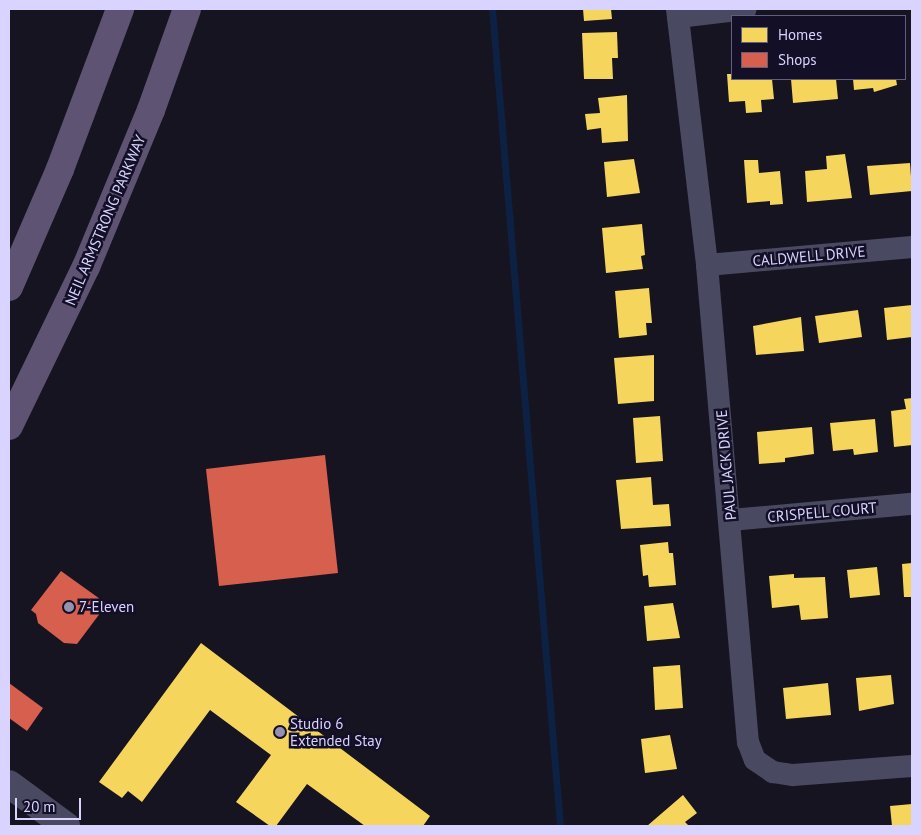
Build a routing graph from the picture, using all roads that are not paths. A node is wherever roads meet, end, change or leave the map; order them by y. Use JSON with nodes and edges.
{"nodes":[{"id":1,"x":187,"y":9,"type":"edge"},
{"id":2,"x":192,"y":9,"type":"edge"},
{"id":3,"x":746,"y":9,"type":"edge"},
{"id":4,"x":119,"y":10,"type":"edge"},
{"id":5,"x":677,"y":13,"type":"edge"},
{"id":6,"x":179,"y":34,"type":"junction"},
{"id":7,"x":45,"y":206,"type":"junction"},
{"id":8,"x":912,"y":247,"type":"edge"},
{"id":9,"x":707,"y":266,"type":"junction"},
{"id":10,"x":9,"y":267,"type":"edge"},
{"id":11,"x":9,"y":287,"type":"edge"},
{"id":12,"x":9,"y":426,"type":"edge"},
{"id":13,"x":912,"y":504,"type":"edge"},
{"id":14,"x":731,"y":520,"type":"junction"},
{"id":15,"x":912,"y":766,"type":"edge"},
{"id":16,"x":9,"y":784,"type":"edge"},
{"id":17,"x":66,"y":826,"type":"edge"}],
"edges":[{"from":1,"to":6,"type":"main road","name":"NEIL ARMSTRONG PARKWAY"},
{"from":2,"to":6,"type":"main road"},
{"from":3,"to":5,"type":"street"},
{"from":4,"to":7,"type":"main road"},
{"from":5,"to":9,"type":"street","name":"PAUL JACK DRIVE"},
{"from":6,"to":12,"type":"main road","name":"NEIL ARMSTRONG PARKWAY"},
{"from":7,"to":10,"type":"main road"},
{"from":7,"to":11,"type":"main road"},
{"from":8,"to":9,"type":"street","name":"CALDWELL DRIVE"},
{"from":9,"to":14,"type":"street","name":"PAUL JACK DRIVE"},
{"from":13,"to":14,"type":"street","name":"CRISPELL COURT"},
{"from":14,"to":15,"type":"street","name":"PAUL JACK DRIVE"},
{"from":16,"to":17,"type":"street"}]}
